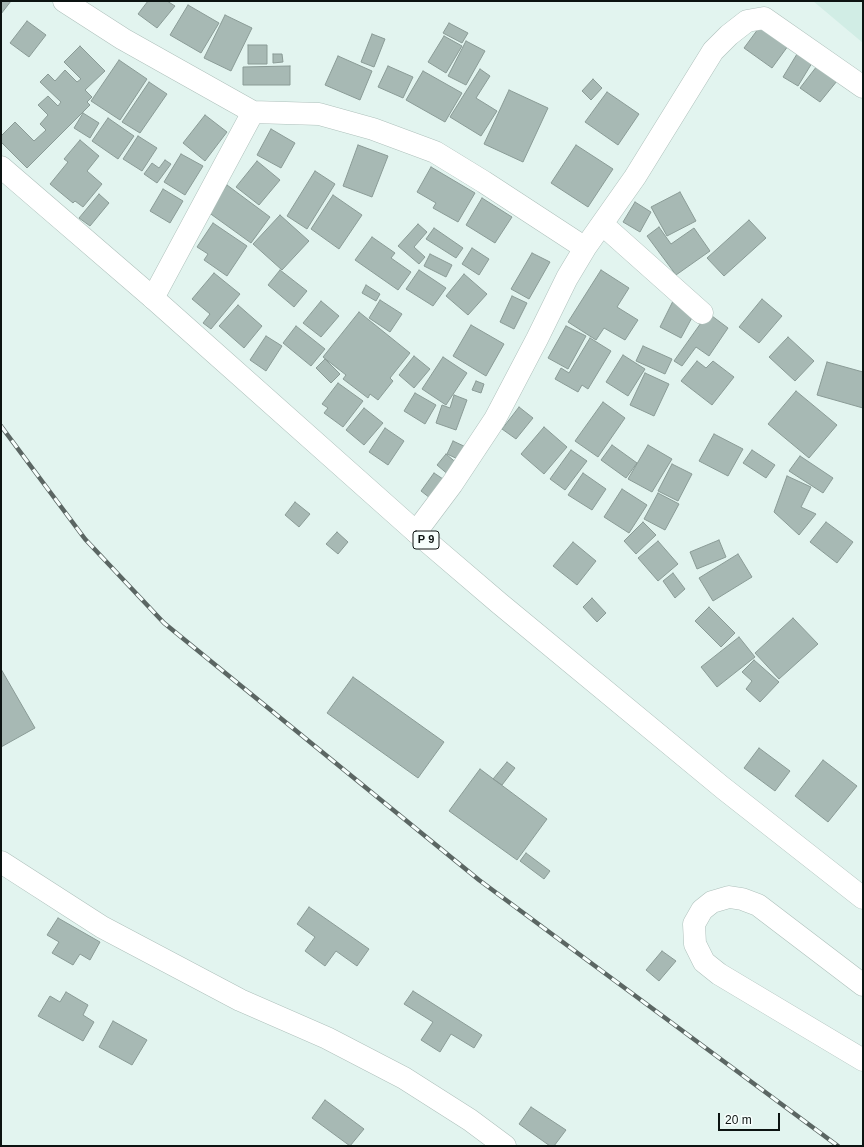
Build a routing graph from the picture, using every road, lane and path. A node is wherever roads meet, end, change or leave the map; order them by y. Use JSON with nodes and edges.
{"nodes":[{"id":1,"x":64,"y":1,"type":"edge"},
{"id":2,"x":759,"y":10,"type":"edge"},
{"id":3,"x":863,"y":87,"type":"edge"},
{"id":4,"x":253,"y":112,"type":"junction"},
{"id":5,"x":1,"y":167,"type":"edge"},
{"id":6,"x":602,"y":224,"type":"junction"},
{"id":7,"x":585,"y":248,"type":"junction"},
{"id":8,"x":153,"y":298,"type":"junction"},
{"id":9,"x":702,"y":313,"type":"dead end"},
{"id":10,"x":416,"y":532,"type":"junction"},
{"id":11,"x":1,"y":862,"type":"edge"},
{"id":12,"x":863,"y":898,"type":"edge"},
{"id":13,"x":863,"y":985,"type":"edge"},
{"id":14,"x":863,"y":1060,"type":"edge"},
{"id":15,"x":506,"y":1146,"type":"edge"}],
"edges":[{"from":1,"to":4,"type":"street"},
{"from":2,"to":3,"type":"street"},
{"from":2,"to":6,"type":"street"},
{"from":4,"to":7,"type":"street"},
{"from":4,"to":8,"type":"street"},
{"from":5,"to":8,"type":"street","number":"P 9"},
{"from":6,"to":7,"type":"street"},
{"from":6,"to":9,"type":"street"},
{"from":7,"to":10,"type":"street"},
{"from":8,"to":10,"type":"street","number":"P 9"},
{"from":10,"to":12,"type":"street","number":"P 9"},
{"from":11,"to":15,"type":"street"},
{"from":13,"to":14,"type":"street"}]}
